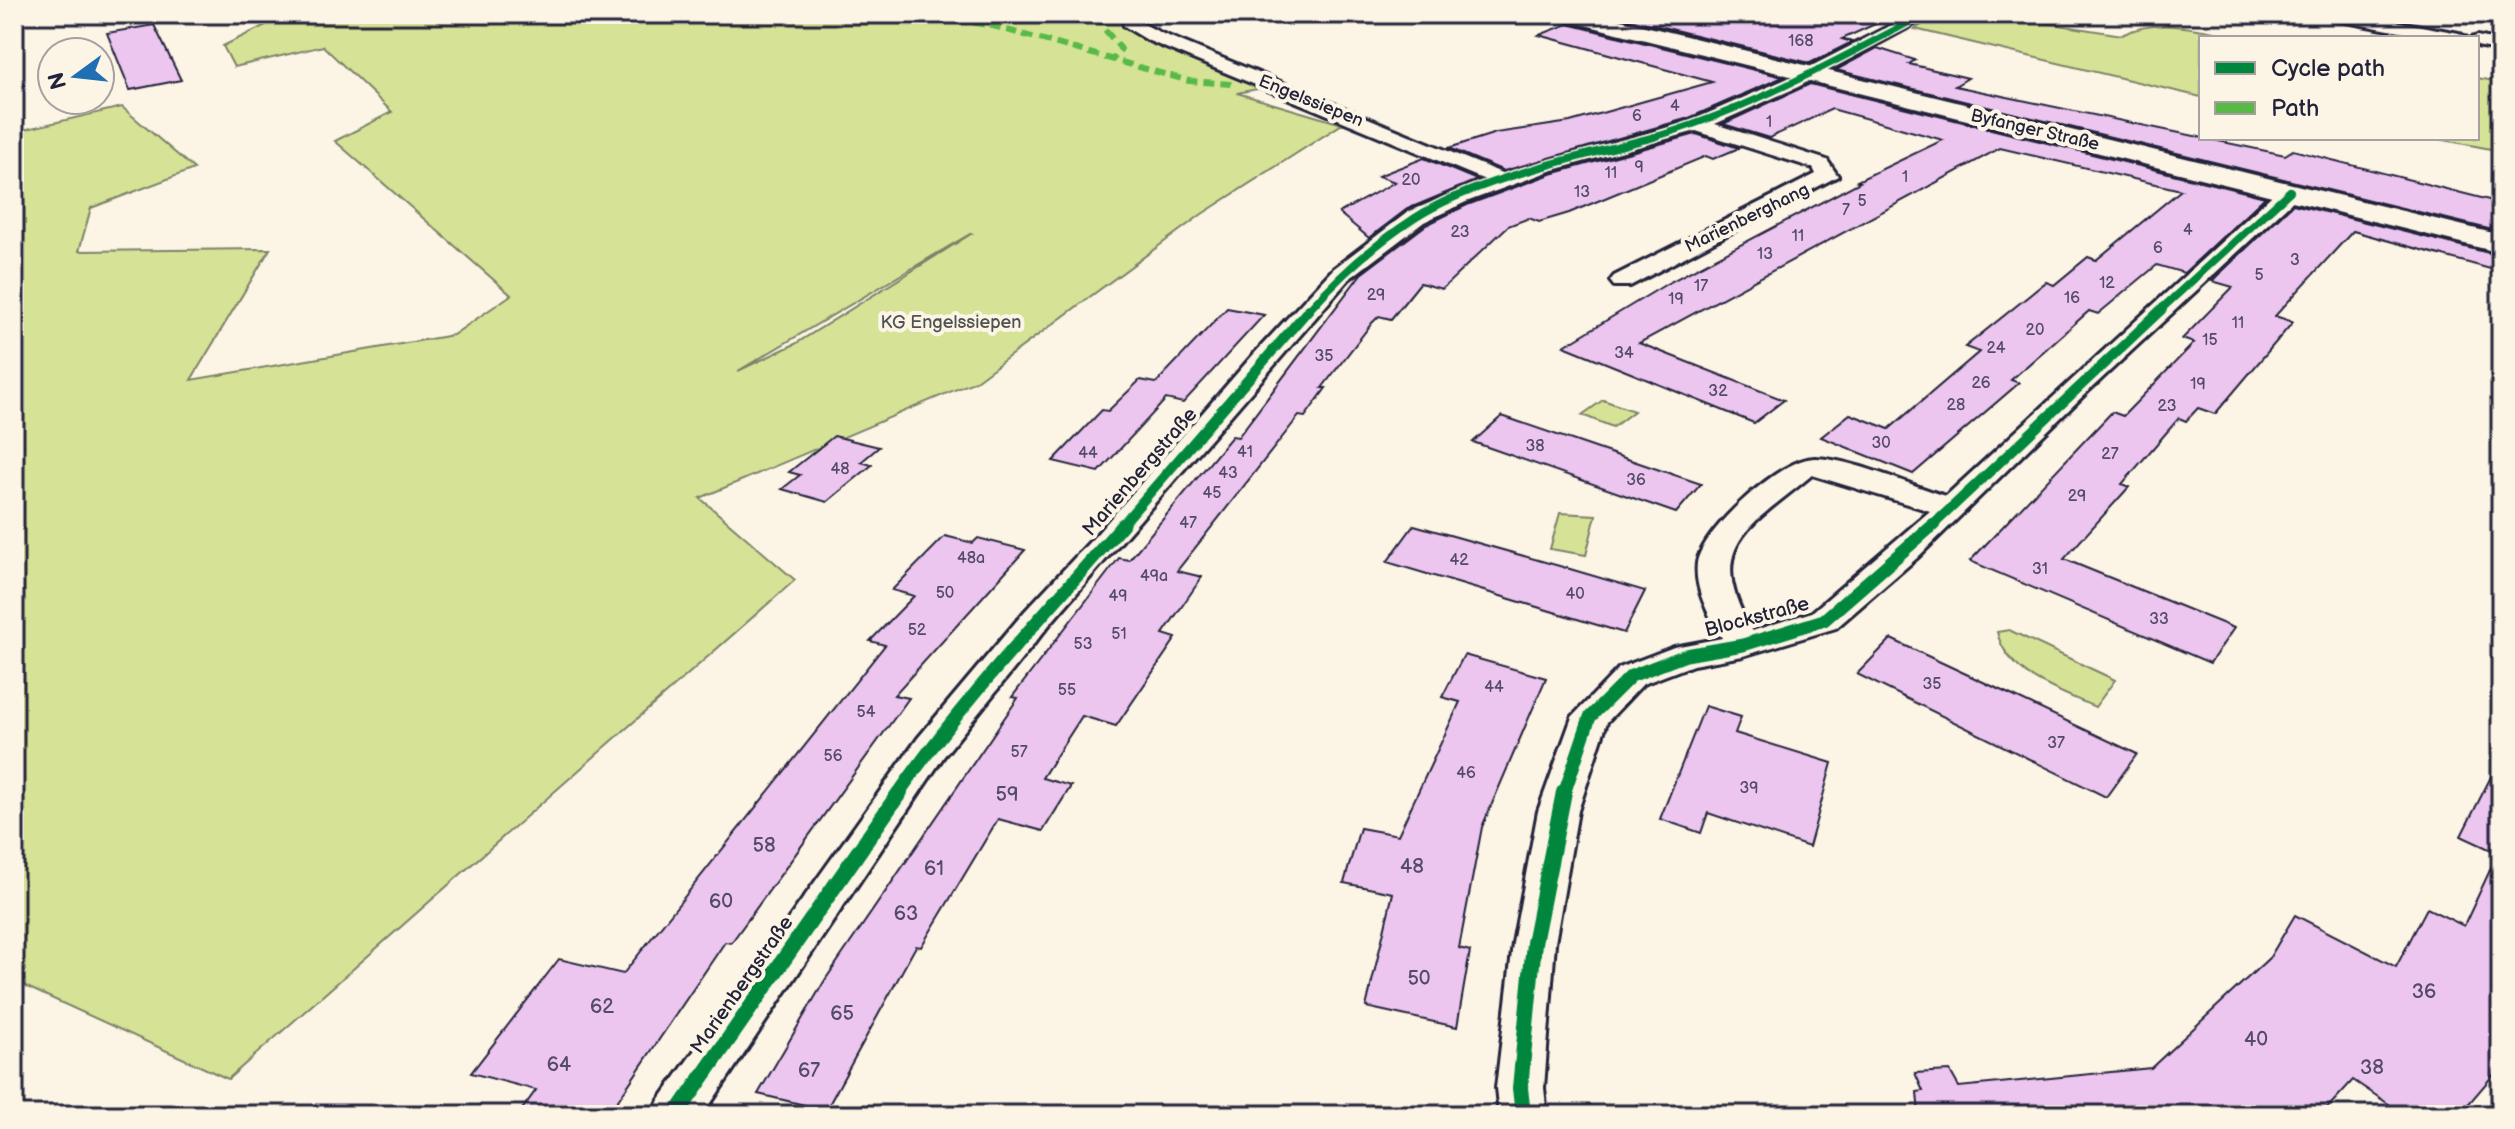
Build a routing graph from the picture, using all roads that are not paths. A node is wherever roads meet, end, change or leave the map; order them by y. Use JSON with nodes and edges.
{"nodes":[{"id":1,"x":1129,"y":14,"type":"edge"},
{"id":2,"x":1569,"y":14,"type":"edge"},
{"id":3,"x":1925,"y":14,"type":"edge"},
{"id":4,"x":2330,"y":14,"type":"edge"},
{"id":5,"x":2448,"y":36,"type":"edge"},
{"id":6,"x":2479,"y":41,"type":"edge"},
{"id":7,"x":2501,"y":46,"type":"edge"},
{"id":8,"x":1806,"y":75,"type":"junction"},
{"id":9,"x":1697,"y":125,"type":"junction"},
{"id":10,"x":1502,"y":180,"type":"junction"},
{"id":11,"x":2290,"y":191,"type":"junction"},
{"id":12,"x":2501,"y":244,"type":"edge"},
{"id":13,"x":1622,"y":281,"type":"dead end"},
{"id":14,"x":1952,"y":508,"type":"junction"},
{"id":15,"x":1743,"y":645,"type":"junction"},
{"id":16,"x":676,"y":1115,"type":"edge"},
{"id":17,"x":1523,"y":1115,"type":"edge"}],
"edges":[{"from":1,"to":10,"type":"street","name":"Engelssiepen"},
{"from":2,"to":8,"type":"street","name":"Byfanger Straße"},
{"from":3,"to":8,"type":"street","name":"Marienbergstraße"},
{"from":4,"to":5,"type":"street"},
{"from":6,"to":7,"type":"street"},
{"from":8,"to":9,"type":"street","name":"Marienbergstraße"},
{"from":8,"to":11,"type":"street","name":"Byfanger Straße"},
{"from":9,"to":10,"type":"street","name":"Marienbergstraße"},
{"from":9,"to":13,"type":"street","name":"Marienberghang"},
{"from":10,"to":16,"type":"street","name":"Marienbergstraße"},
{"from":11,"to":12,"type":"street","name":"Byfanger Straße"},
{"from":11,"to":14,"type":"street","name":"Blockstraße"},
{"from":14,"to":15,"type":"street","name":"Blockstraße"},
{"from":14,"to":15,"type":"street","name":"Blockstraße"},
{"from":15,"to":17,"type":"street","name":"Blockstraße"}]}
